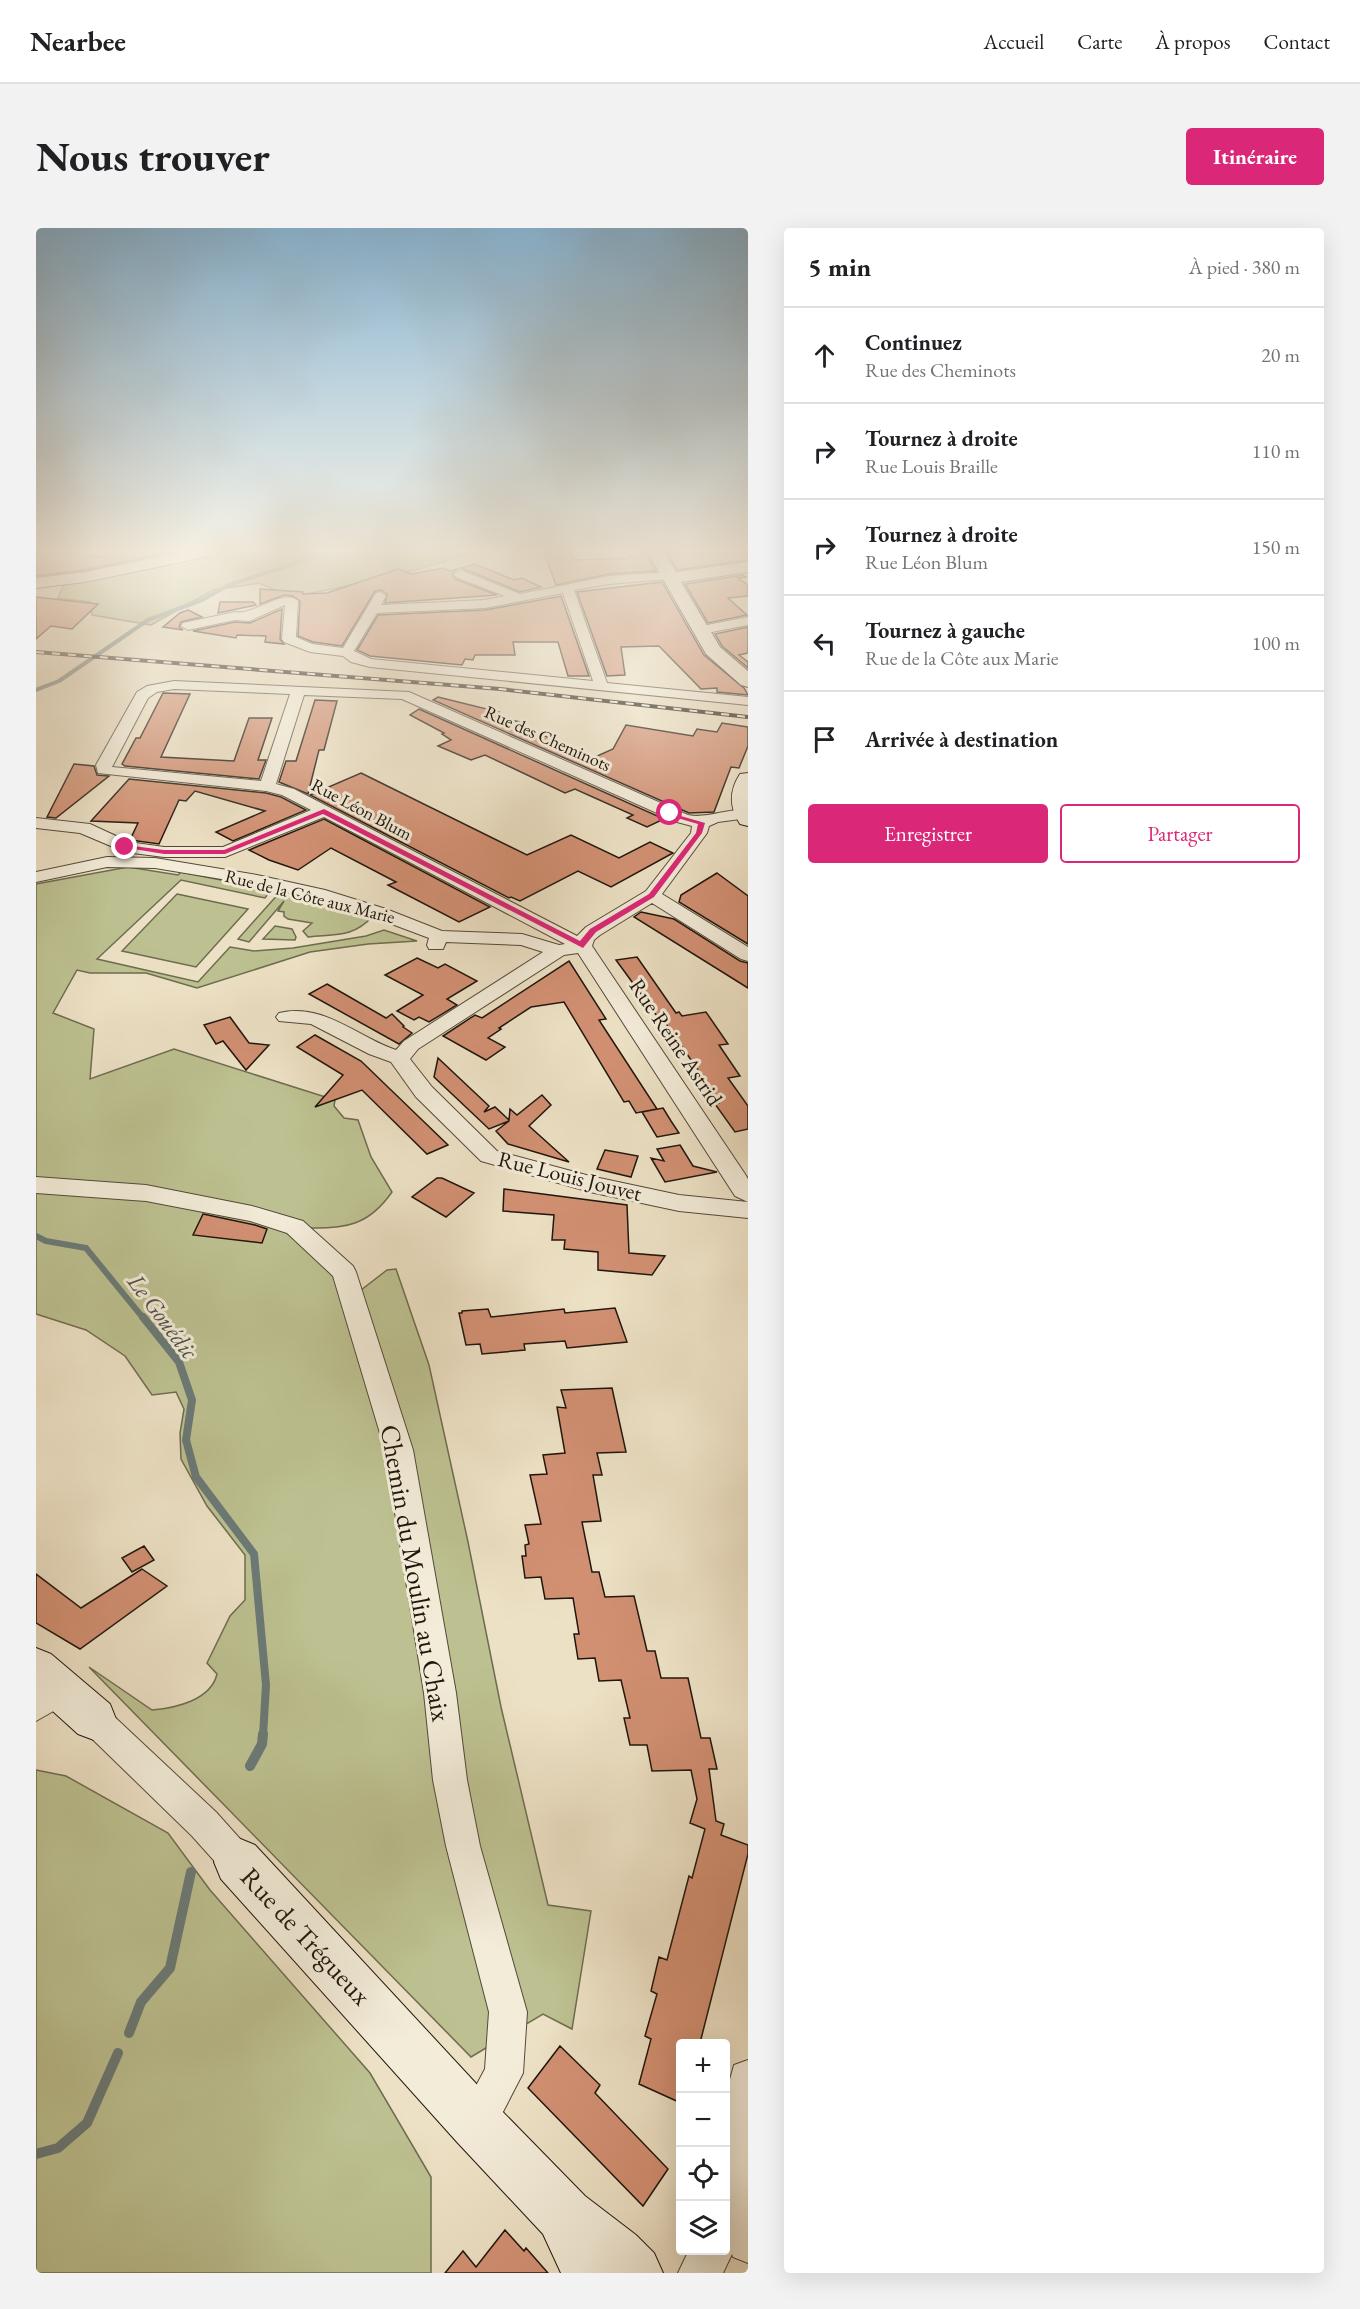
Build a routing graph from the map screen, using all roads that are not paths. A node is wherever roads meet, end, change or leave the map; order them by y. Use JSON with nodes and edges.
{"nodes":[{"id":1,"x":302,"y":646,"type":"edge"},
{"id":2,"x":350,"y":646,"type":"edge"},
{"id":3,"x":588,"y":646,"type":"edge"},
{"id":4,"x":712,"y":646,"type":"edge"},
{"id":5,"x":347,"y":652,"type":"junction"},
{"id":6,"x":748,"y":681,"type":"edge"},
{"id":7,"x":600,"y":686,"type":"junction"},
{"id":8,"x":298,"y":690,"type":"junction"},
{"id":9,"x":748,"y":701,"type":"edge"},
{"id":10,"x":104,"y":770,"type":"joint"},
{"id":11,"x":748,"y":779,"type":"edge"},
{"id":12,"x":267,"y":786,"type":"junction"},
{"id":13,"x":324,"y":811,"type":"junction"},
{"id":14,"x":746,"y":816,"type":"edge"},
{"id":15,"x":36,"y":823,"type":"edge"},
{"id":16,"x":701,"y":823,"type":"junction"},
{"id":17,"x":36,"y":877,"type":"edge"},
{"id":18,"x":652,"y":895,"type":"junction"},
{"id":19,"x":552,"y":943,"type":"junction"},
{"id":20,"x":583,"y":946,"type":"junction"},
{"id":21,"x":748,"y":955,"type":"edge"},
{"id":22,"x":286,"y":1017,"type":"dead end"},
{"id":23,"x":400,"y":1058,"type":"junction"},
{"id":24,"x":36,"y":1185,"type":"edge"},
{"id":25,"x":748,"y":1194,"type":"edge"},
{"id":26,"x":748,"y":1210,"type":"edge"},
{"id":27,"x":44,"y":1688,"type":"edge"},
{"id":28,"x":94,"y":1719,"type":"joint"},
{"id":29,"x":238,"y":1862,"type":"joint"},
{"id":30,"x":748,"y":2079,"type":"edge"},
{"id":31,"x":476,"y":2123,"type":"junction"},
{"id":32,"x":731,"y":2197,"type":"edge"},
{"id":33,"x":565,"y":2216,"type":"junction"},
{"id":34,"x":748,"y":2242,"type":"edge"},
{"id":35,"x":710,"y":2255,"type":"edge"},
{"id":36,"x":593,"y":2273,"type":"edge"},
{"id":37,"x":634,"y":2273,"type":"edge"},
{"id":38,"x":699,"y":2273,"type":"edge"}],
"edges":[{"from":1,"to":5,"type":"street"},
{"from":2,"to":5,"type":"street"},
{"from":3,"to":7,"type":"street"},
{"from":4,"to":6,"type":"main road"},
{"from":5,"to":7,"type":"street"},
{"from":7,"to":9,"type":"street"},
{"from":8,"to":10,"type":"street","name":"Rue des Cheminots"},
{"from":8,"to":12,"type":"street"},
{"from":8,"to":16,"type":"street","name":"Rue des Cheminots"},
{"from":10,"to":12,"type":"street","name":"Rue Léon Blum"},
{"from":11,"to":14,"type":"main road"},
{"from":12,"to":13,"type":"street","name":"Rue Léon Blum"},
{"from":13,"to":15,"type":"street","name":"Rue de la Côte aux Marie"},
{"from":13,"to":19,"type":"street","name":"Rue Léon Blum"},
{"from":14,"to":16,"type":"street"},
{"from":16,"to":18,"type":"street"},
{"from":17,"to":19,"type":"street","name":"Rue de la Côte aux Marie"},
{"from":18,"to":20,"type":"street"},
{"from":18,"to":21,"type":"street"},
{"from":19,"to":20,"type":"street"},
{"from":19,"to":23,"type":"street"},
{"from":20,"to":25,"type":"street","name":"Rue Reine Astrid"},
{"from":22,"to":23,"type":"street"},
{"from":23,"to":26,"type":"street","name":"Rue Louis Jouvet"},
{"from":24,"to":31,"type":"street","name":"Chemin du Moulin au Chaix"},
{"from":27,"to":28,"type":"main road","name":"Rue de Trégueux"},
{"from":28,"to":29,"type":"street","name":"Rue de Trégueux"},
{"from":29,"to":31,"type":"main road","name":"Rue de Trégueux"},
{"from":30,"to":32,"type":"street"},
{"from":31,"to":33,"type":"main road","name":"Rue de Trégueux"},
{"from":32,"to":34,"type":"street"},
{"from":33,"to":36,"type":"main road","name":"Rue de Trégueux"},
{"from":33,"to":37,"type":"main road","name":"Rue de Trégueux"},
{"from":35,"to":38,"type":"street"}]}
